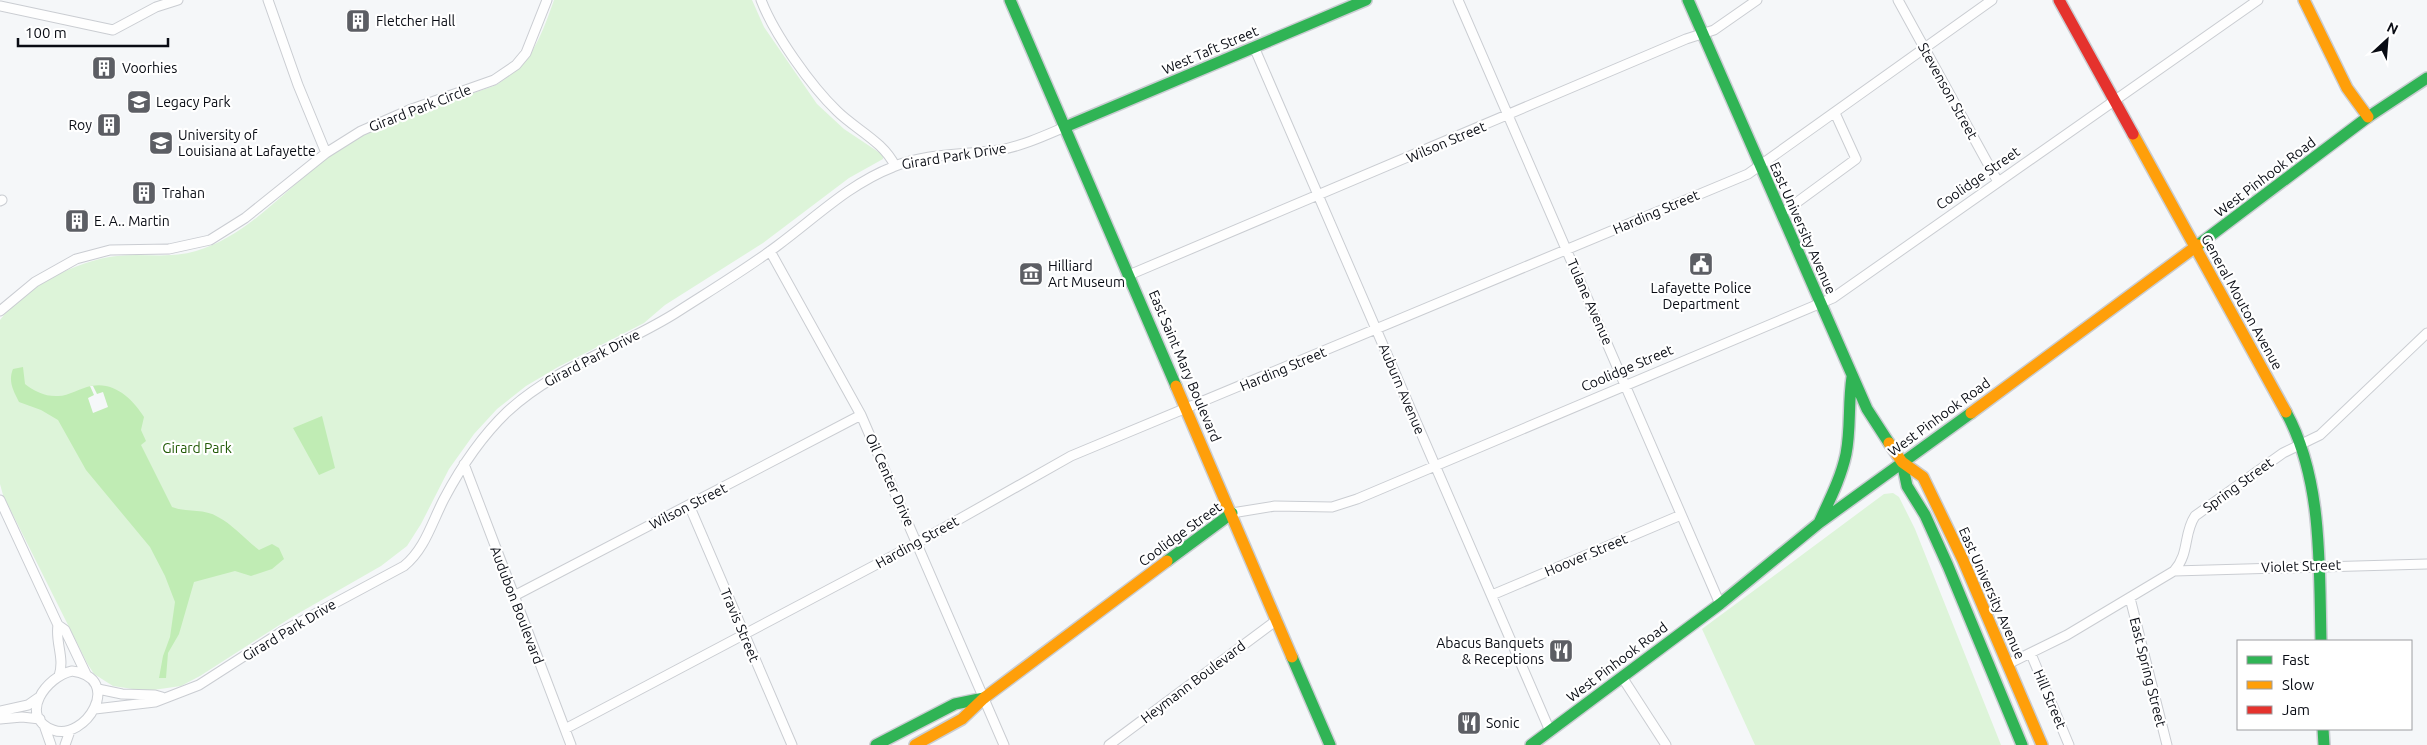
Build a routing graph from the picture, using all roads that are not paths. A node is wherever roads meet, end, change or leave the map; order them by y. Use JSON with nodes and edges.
{"nodes":[{"id":1,"x":178,"y":0,"type":"edge"},
{"id":2,"x":268,"y":0,"type":"edge"},
{"id":3,"x":547,"y":0,"type":"edge"},
{"id":4,"x":761,"y":0,"type":"edge"},
{"id":5,"x":1010,"y":0,"type":"edge"},
{"id":6,"x":1366,"y":0,"type":"edge"},
{"id":7,"x":1458,"y":0,"type":"edge"},
{"id":8,"x":1688,"y":0,"type":"edge"},
{"id":9,"x":1757,"y":0,"type":"edge"},
{"id":10,"x":1898,"y":0,"type":"edge"},
{"id":11,"x":1992,"y":0,"type":"edge"},
{"id":12,"x":2060,"y":0,"type":"edge"},
{"id":13,"x":2258,"y":0,"type":"edge"},
{"id":14,"x":2304,"y":0,"type":"edge"},
{"id":15,"x":0,"y":6,"type":"edge"},
{"id":16,"x":1703,"y":34,"type":"junction"},
{"id":17,"x":1254,"y":47,"type":"junction"},
{"id":18,"x":1925,"y":49,"type":"junction"},
{"id":19,"x":2427,"y":78,"type":"edge"},
{"id":20,"x":2115,"y":100,"type":"junction"},
{"id":21,"x":1834,"y":113,"type":"junction"},
{"id":22,"x":1507,"y":115,"type":"junction"},
{"id":23,"x":2368,"y":117,"type":"junction"},
{"id":24,"x":1065,"y":128,"type":"junction"},
{"id":25,"x":326,"y":153,"type":"junction"},
{"id":26,"x":895,"y":166,"type":"junction"},
{"id":27,"x":1760,"y":166,"type":"junction"},
{"id":28,"x":1998,"y":182,"type":"junction"},
{"id":29,"x":1318,"y":196,"type":"junction"},
{"id":30,"x":1781,"y":214,"type":"junction"},
{"id":31,"x":2195,"y":249,"type":"junction"},
{"id":32,"x":1567,"y":250,"type":"junction"},
{"id":33,"x":770,"y":251,"type":"junction"},
{"id":34,"x":1129,"y":275,"type":"junction"},
{"id":35,"x":1820,"y":303,"type":"junction"},
{"id":36,"x":0,"y":311,"type":"edge"},
{"id":37,"x":1377,"y":330,"type":"junction"},
{"id":38,"x":2427,"y":333,"type":"edge"},
{"id":39,"x":1852,"y":377,"type":"junction"},
{"id":40,"x":1626,"y":384,"type":"junction"},
{"id":41,"x":1187,"y":409,"type":"junction"},
{"id":42,"x":861,"y":415,"type":"junction"},
{"id":43,"x":2301,"y":444,"type":"junction"},
{"id":44,"x":1902,"y":462,"type":"junction"},
{"id":45,"x":464,"y":464,"type":"junction"},
{"id":46,"x":1435,"y":465,"type":"junction"},
{"id":47,"x":0,"y":500,"type":"edge"},
{"id":48,"x":689,"y":506,"type":"junction"},
{"id":49,"x":1232,"y":514,"type":"junction"},
{"id":50,"x":1681,"y":515,"type":"junction"},
{"id":51,"x":1820,"y":523,"type":"junction"},
{"id":52,"x":918,"y":543,"type":"junction"},
{"id":53,"x":2427,"y":564,"type":"edge"},
{"id":54,"x":2319,"y":565,"type":"junction"},
{"id":55,"x":2174,"y":571,"type":"junction"},
{"id":56,"x":1492,"y":595,"type":"junction"},
{"id":57,"x":514,"y":596,"type":"junction"},
{"id":58,"x":2130,"y":598,"type":"junction"},
{"id":59,"x":1720,"y":604,"type":"junction"},
{"id":60,"x":1277,"y":620,"type":"junction"},
{"id":61,"x":58,"y":625,"type":"junction"},
{"id":62,"x":744,"y":634,"type":"junction"},
{"id":63,"x":2321,"y":640,"type":"edge"},
{"id":64,"x":2031,"y":654,"type":"junction"},
{"id":65,"x":2008,"y":664,"type":"junction"},
{"id":66,"x":1991,"y":671,"type":"junction"},
{"id":67,"x":86,"y":674,"type":"junction"},
{"id":68,"x":59,"y":676,"type":"junction"},
{"id":69,"x":1622,"y":677,"type":"junction"},
{"id":70,"x":98,"y":689,"type":"junction"},
{"id":71,"x":162,"y":697,"type":"junction"},
{"id":72,"x":38,"y":698,"type":"junction"},
{"id":73,"x":984,"y":698,"type":"junction"},
{"id":74,"x":95,"y":709,"type":"junction"},
{"id":75,"x":0,"y":711,"type":"edge"},
{"id":76,"x":0,"y":720,"type":"edge"},
{"id":77,"x":42,"y":722,"type":"junction"},
{"id":78,"x":565,"y":729,"type":"junction"},
{"id":79,"x":2323,"y":730,"type":"edge"},
{"id":80,"x":70,"y":731,"type":"junction"},
{"id":81,"x":1550,"y":731,"type":"junction"},
{"id":82,"x":51,"y":745,"type":"edge"},
{"id":83,"x":66,"y":745,"type":"edge"},
{"id":84,"x":570,"y":745,"type":"edge"},
{"id":85,"x":792,"y":745,"type":"edge"},
{"id":86,"x":876,"y":745,"type":"edge"},
{"id":87,"x":915,"y":745,"type":"edge"},
{"id":88,"x":1004,"y":745,"type":"edge"},
{"id":89,"x":1109,"y":745,"type":"edge"},
{"id":90,"x":1330,"y":745,"type":"edge"},
{"id":91,"x":1531,"y":745,"type":"edge"},
{"id":92,"x":1666,"y":745,"type":"edge"},
{"id":93,"x":2022,"y":745,"type":"edge"},
{"id":94,"x":2042,"y":745,"type":"edge"},
{"id":95,"x":2069,"y":745,"type":"edge"},
{"id":96,"x":2167,"y":745,"type":"edge"},
{"id":97,"x":2324,"y":745,"type":"edge"}],
"edges":[{"from":1,"to":15,"type":"street"},
{"from":2,"to":25,"type":"street"},
{"from":3,"to":25,"type":"street","name":"Girard Park Circle"},
{"from":4,"to":26,"type":"street"},
{"from":5,"to":24,"type":"street","name":"East Saint Mary Boulevard"},
{"from":6,"to":17,"type":"street","name":"West Taft Street"},
{"from":7,"to":22,"type":"street","name":"Tulane Avenue"},
{"from":8,"to":16,"type":"street","name":"East University Avenue"},
{"from":9,"to":16,"type":"street","name":"Wilson Street"},
{"from":10,"to":18,"type":"street","name":"Stevenson Street"},
{"from":11,"to":18,"type":"street","name":"Harding Street"},
{"from":12,"to":20,"type":"street","name":"General Mouton Avenue"},
{"from":13,"to":20,"type":"street","name":"Coolidge Street"},
{"from":14,"to":23,"type":"street"},
{"from":16,"to":22,"type":"street","name":"Wilson Street"},
{"from":16,"to":27,"type":"street","name":"East University Avenue"},
{"from":17,"to":24,"type":"street","name":"West Taft Street"},
{"from":17,"to":29,"type":"street","name":"Auburn Avenue"},
{"from":18,"to":21,"type":"street","name":"Harding Street"},
{"from":18,"to":28,"type":"street","name":"Stevenson Street"},
{"from":19,"to":23,"type":"street","name":"West Pinhook Road"},
{"from":20,"to":28,"type":"street","name":"Coolidge Street"},
{"from":20,"to":31,"type":"street","name":"General Mouton Avenue"},
{"from":21,"to":27,"type":"street","name":"Harding Street"},
{"from":21,"to":30,"type":"street"},
{"from":22,"to":29,"type":"street","name":"Wilson Street"},
{"from":22,"to":32,"type":"street","name":"Tulane Avenue"},
{"from":23,"to":31,"type":"street","name":"West Pinhook Road"},
{"from":24,"to":26,"type":"street","name":"Girard Park Drive"},
{"from":24,"to":34,"type":"street","name":"East Saint Mary Boulevard"},
{"from":25,"to":36,"type":"street","name":"Girard Park Circle"},
{"from":26,"to":33,"type":"street","name":"Girard Park Drive"},
{"from":27,"to":30,"type":"street","name":"East University Avenue"},
{"from":27,"to":32,"type":"street","name":"Harding Street"},
{"from":28,"to":35,"type":"street","name":"Coolidge Street"},
{"from":29,"to":34,"type":"street","name":"Wilson Street"},
{"from":29,"to":37,"type":"street","name":"Auburn Avenue"},
{"from":30,"to":35,"type":"street","name":"East University Avenue"},
{"from":31,"to":43,"type":"street","name":"General Mouton Avenue"},
{"from":31,"to":44,"type":"street","name":"West Pinhook Road"},
{"from":32,"to":37,"type":"street","name":"Harding Street"},
{"from":32,"to":40,"type":"street","name":"Tulane Avenue"},
{"from":33,"to":42,"type":"street","name":"Oil Center Drive"},
{"from":33,"to":45,"type":"street","name":"Girard Park Drive"},
{"from":34,"to":41,"type":"street","name":"East Saint Mary Boulevard"},
{"from":35,"to":39,"type":"street","name":"East University Avenue"},
{"from":35,"to":40,"type":"street","name":"Coolidge Street"},
{"from":37,"to":41,"type":"street","name":"Harding Street"},
{"from":37,"to":46,"type":"street","name":"Auburn Avenue"},
{"from":38,"to":43,"type":"street","name":"Spring Street"},
{"from":39,"to":44,"type":"street","name":"East University Avenue"},
{"from":39,"to":51,"type":"street"},
{"from":40,"to":46,"type":"street","name":"Coolidge Street"},
{"from":40,"to":50,"type":"street","name":"Tulane Avenue"},
{"from":41,"to":49,"type":"street","name":"East Saint Mary Boulevard"},
{"from":41,"to":52,"type":"street","name":"Harding Street"},
{"from":42,"to":48,"type":"street","name":"Wilson Street"},
{"from":42,"to":52,"type":"street","name":"Oil Center Drive"},
{"from":43,"to":54,"type":"street","name":"General Mouton Avenue"},
{"from":43,"to":55,"type":"street","name":"Spring Street"},
{"from":44,"to":51,"type":"street","name":"West Pinhook Road"},
{"from":44,"to":65,"type":"street","name":"East University Avenue"},
{"from":44,"to":66,"type":"street","name":"East University Avenue"},
{"from":45,"to":57,"type":"street","name":"Audubon Boulevard"},
{"from":45,"to":71,"type":"street","name":"Girard Park Drive"},
{"from":46,"to":49,"type":"street","name":"Coolidge Street"},
{"from":46,"to":56,"type":"street","name":"Auburn Avenue"},
{"from":47,"to":61,"type":"street"},
{"from":48,"to":57,"type":"street","name":"Wilson Street"},
{"from":48,"to":62,"type":"street","name":"Travis Street"},
{"from":49,"to":60,"type":"street","name":"East Saint Mary Boulevard"},
{"from":49,"to":73,"type":"street","name":"Coolidge Street"},
{"from":50,"to":56,"type":"street","name":"Hoover Street"},
{"from":50,"to":59,"type":"street","name":"Tulane Avenue"},
{"from":51,"to":59,"type":"street","name":"West Pinhook Road"},
{"from":52,"to":62,"type":"street","name":"Harding Street"},
{"from":52,"to":73,"type":"street","name":"Oil Center Drive"},
{"from":53,"to":54,"type":"street","name":"Violet Street"},
{"from":54,"to":55,"type":"street","name":"Violet Street"},
{"from":54,"to":63,"type":"street","name":"General Mouton Avenue"},
{"from":55,"to":58,"type":"street","name":"Spring Street"},
{"from":56,"to":81,"type":"street","name":"Auburn Avenue"},
{"from":57,"to":78,"type":"street","name":"Audubon Boulevard"},
{"from":58,"to":64,"type":"street","name":"Spring Street"},
{"from":58,"to":96,"type":"street","name":"East Spring Street"},
{"from":59,"to":69,"type":"street","name":"West Pinhook Road"},
{"from":60,"to":89,"type":"street","name":"Heymann Boulevard"},
{"from":60,"to":90,"type":"street","name":"East Saint Mary Boulevard"},
{"from":61,"to":67,"type":"street"},
{"from":61,"to":68,"type":"street"},
{"from":62,"to":78,"type":"street","name":"Harding Street"},
{"from":62,"to":85,"type":"street","name":"Travis Street"},
{"from":64,"to":65,"type":"street","name":"Spring Street"},
{"from":64,"to":95,"type":"street","name":"Hill Street"},
{"from":65,"to":66,"type":"street"},
{"from":65,"to":94,"type":"street","name":"East University Avenue"},
{"from":66,"to":93,"type":"street","name":"East University Avenue"},
{"from":67,"to":68,"type":"street"},
{"from":67,"to":70,"type":"street"},
{"from":68,"to":72,"type":"street"},
{"from":69,"to":81,"type":"street","name":"West Pinhook Road"},
{"from":69,"to":92,"type":"street"},
{"from":70,"to":71,"type":"street","name":"Girard Park Drive"},
{"from":70,"to":74,"type":"street"},
{"from":71,"to":74,"type":"street","name":"Girard Park Drive"},
{"from":72,"to":75,"type":"street"},
{"from":72,"to":77,"type":"street"},
{"from":73,"to":86,"type":"street","name":"Coolidge Street"},
{"from":73,"to":87,"type":"street","name":"Coolidge Street"},
{"from":73,"to":88,"type":"street","name":"Oil Center Drive"},
{"from":74,"to":80,"type":"street"},
{"from":76,"to":77,"type":"street"},
{"from":77,"to":80,"type":"street"},
{"from":77,"to":82,"type":"street"},
{"from":78,"to":84,"type":"street","name":"Audubon Boulevard"},
{"from":79,"to":97,"type":"street"},
{"from":80,"to":83,"type":"street"},
{"from":81,"to":91,"type":"street","name":"West Pinhook Road"}]}
